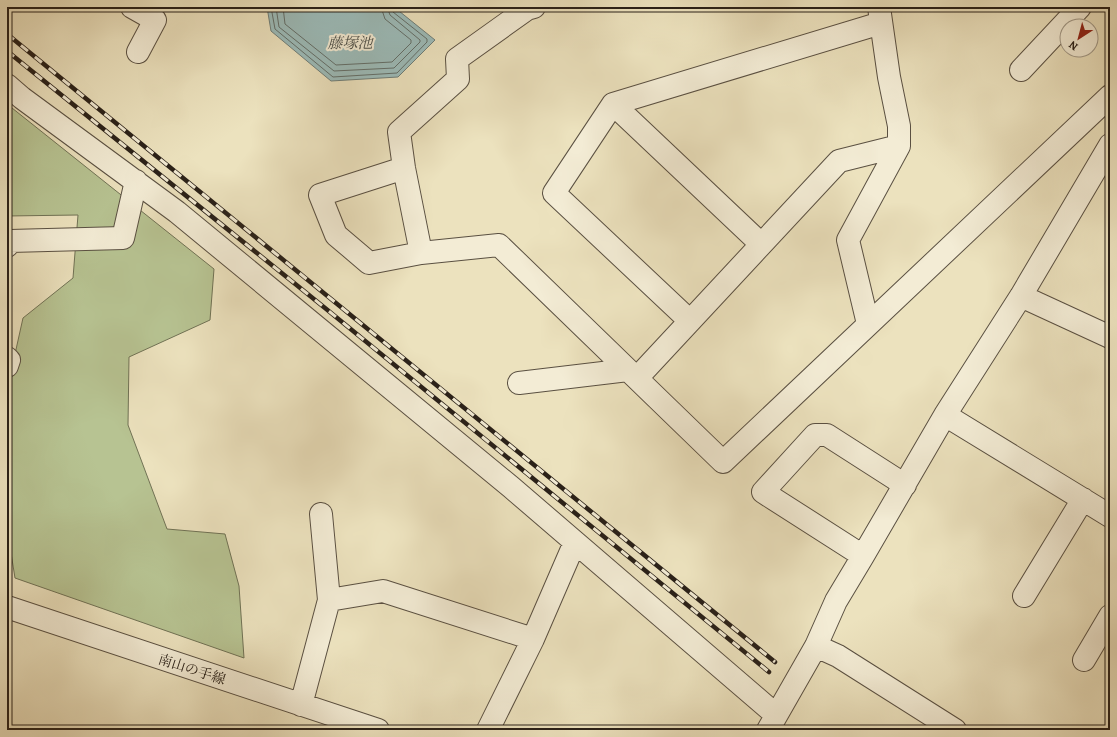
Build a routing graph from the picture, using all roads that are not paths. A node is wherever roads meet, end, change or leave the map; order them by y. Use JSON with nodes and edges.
{"nodes":[{"id":1,"x":132,"y":7,"type":"edge"},
{"id":2,"x":1080,"y":7,"type":"edge"},
{"id":3,"x":529,"y":8,"type":"edge"},
{"id":4,"x":880,"y":15,"type":"edge"},
{"id":5,"x":138,"y":52,"type":"dead end"},
{"id":6,"x":1021,"y":70,"type":"dead end"},
{"id":7,"x":7,"y":85,"type":"edge"},
{"id":8,"x":1110,"y":96,"type":"edge"},
{"id":9,"x":612,"y":104,"type":"junction"},
{"id":10,"x":1110,"y":145,"type":"edge"},
{"id":11,"x":899,"y":146,"type":"junction"},
{"id":12,"x":404,"y":168,"type":"junction"},
{"id":13,"x":136,"y":180,"type":"junction"},
{"id":14,"x":761,"y":244,"type":"junction"},
{"id":15,"x":7,"y":246,"type":"edge"},
{"id":16,"x":421,"y":253,"type":"junction"},
{"id":17,"x":1021,"y":296,"type":"junction"},
{"id":18,"x":690,"y":321,"type":"junction"},
{"id":19,"x":868,"y":324,"type":"junction"},
{"id":20,"x":1110,"y":336,"type":"edge"},
{"id":21,"x":7,"y":358,"type":"edge"},
{"id":22,"x":7,"y":366,"type":"edge"},
{"id":23,"x":632,"y":374,"type":"junction"},
{"id":24,"x":519,"y":383,"type":"dead end"},
{"id":25,"x":945,"y":415,"type":"junction"},
{"id":26,"x":904,"y":485,"type":"junction"},
{"id":27,"x":1083,"y":500,"type":"junction"},
{"id":28,"x":321,"y":514,"type":"dead end"},
{"id":29,"x":1110,"y":516,"type":"edge"},
{"id":30,"x":575,"y":542,"type":"junction"},
{"id":31,"x":863,"y":556,"type":"junction"},
{"id":32,"x":1024,"y":596,"type":"dead end"},
{"id":33,"x":330,"y":600,"type":"junction"},
{"id":34,"x":7,"y":608,"type":"edge"},
{"id":35,"x":1110,"y":616,"type":"edge"},
{"id":36,"x":534,"y":639,"type":"junction"},
{"id":37,"x":816,"y":646,"type":"junction"},
{"id":38,"x":1084,"y":660,"type":"dead end"},
{"id":39,"x":302,"y":705,"type":"junction"},
{"id":40,"x":771,"y":722,"type":"edge"},
{"id":41,"x":378,"y":730,"type":"edge"},
{"id":42,"x":488,"y":730,"type":"edge"},
{"id":43,"x":955,"y":730,"type":"edge"}],
"edges":[{"from":1,"to":5,"type":"street"},
{"from":2,"to":6,"type":"street"},
{"from":3,"to":12,"type":"street"},
{"from":4,"to":9,"type":"street"},
{"from":4,"to":11,"type":"street"},
{"from":7,"to":13,"type":"street"},
{"from":8,"to":19,"type":"street"},
{"from":9,"to":14,"type":"street"},
{"from":9,"to":18,"type":"street"},
{"from":10,"to":17,"type":"street"},
{"from":11,"to":14,"type":"street"},
{"from":11,"to":19,"type":"street"},
{"from":12,"to":16,"type":"street"},
{"from":12,"to":16,"type":"street"},
{"from":13,"to":15,"type":"street"},
{"from":13,"to":30,"type":"street"},
{"from":14,"to":18,"type":"street"},
{"from":16,"to":23,"type":"street"},
{"from":17,"to":20,"type":"street"},
{"from":17,"to":25,"type":"street"},
{"from":18,"to":23,"type":"street"},
{"from":19,"to":23,"type":"street"},
{"from":21,"to":22,"type":"street"},
{"from":23,"to":24,"type":"street"},
{"from":25,"to":26,"type":"street"},
{"from":25,"to":27,"type":"street"},
{"from":26,"to":31,"type":"street"},
{"from":26,"to":31,"type":"street"},
{"from":27,"to":29,"type":"street"},
{"from":27,"to":32,"type":"street"},
{"from":28,"to":33,"type":"street"},
{"from":30,"to":36,"type":"street"},
{"from":30,"to":40,"type":"street"},
{"from":31,"to":37,"type":"street"},
{"from":33,"to":36,"type":"street"},
{"from":33,"to":39,"type":"street"},
{"from":34,"to":39,"type":"street","name":"南山の手線"},
{"from":35,"to":38,"type":"street"},
{"from":36,"to":42,"type":"street"},
{"from":37,"to":40,"type":"street"},
{"from":37,"to":43,"type":"street"},
{"from":39,"to":41,"type":"street","name":"南山の手線"}]}
